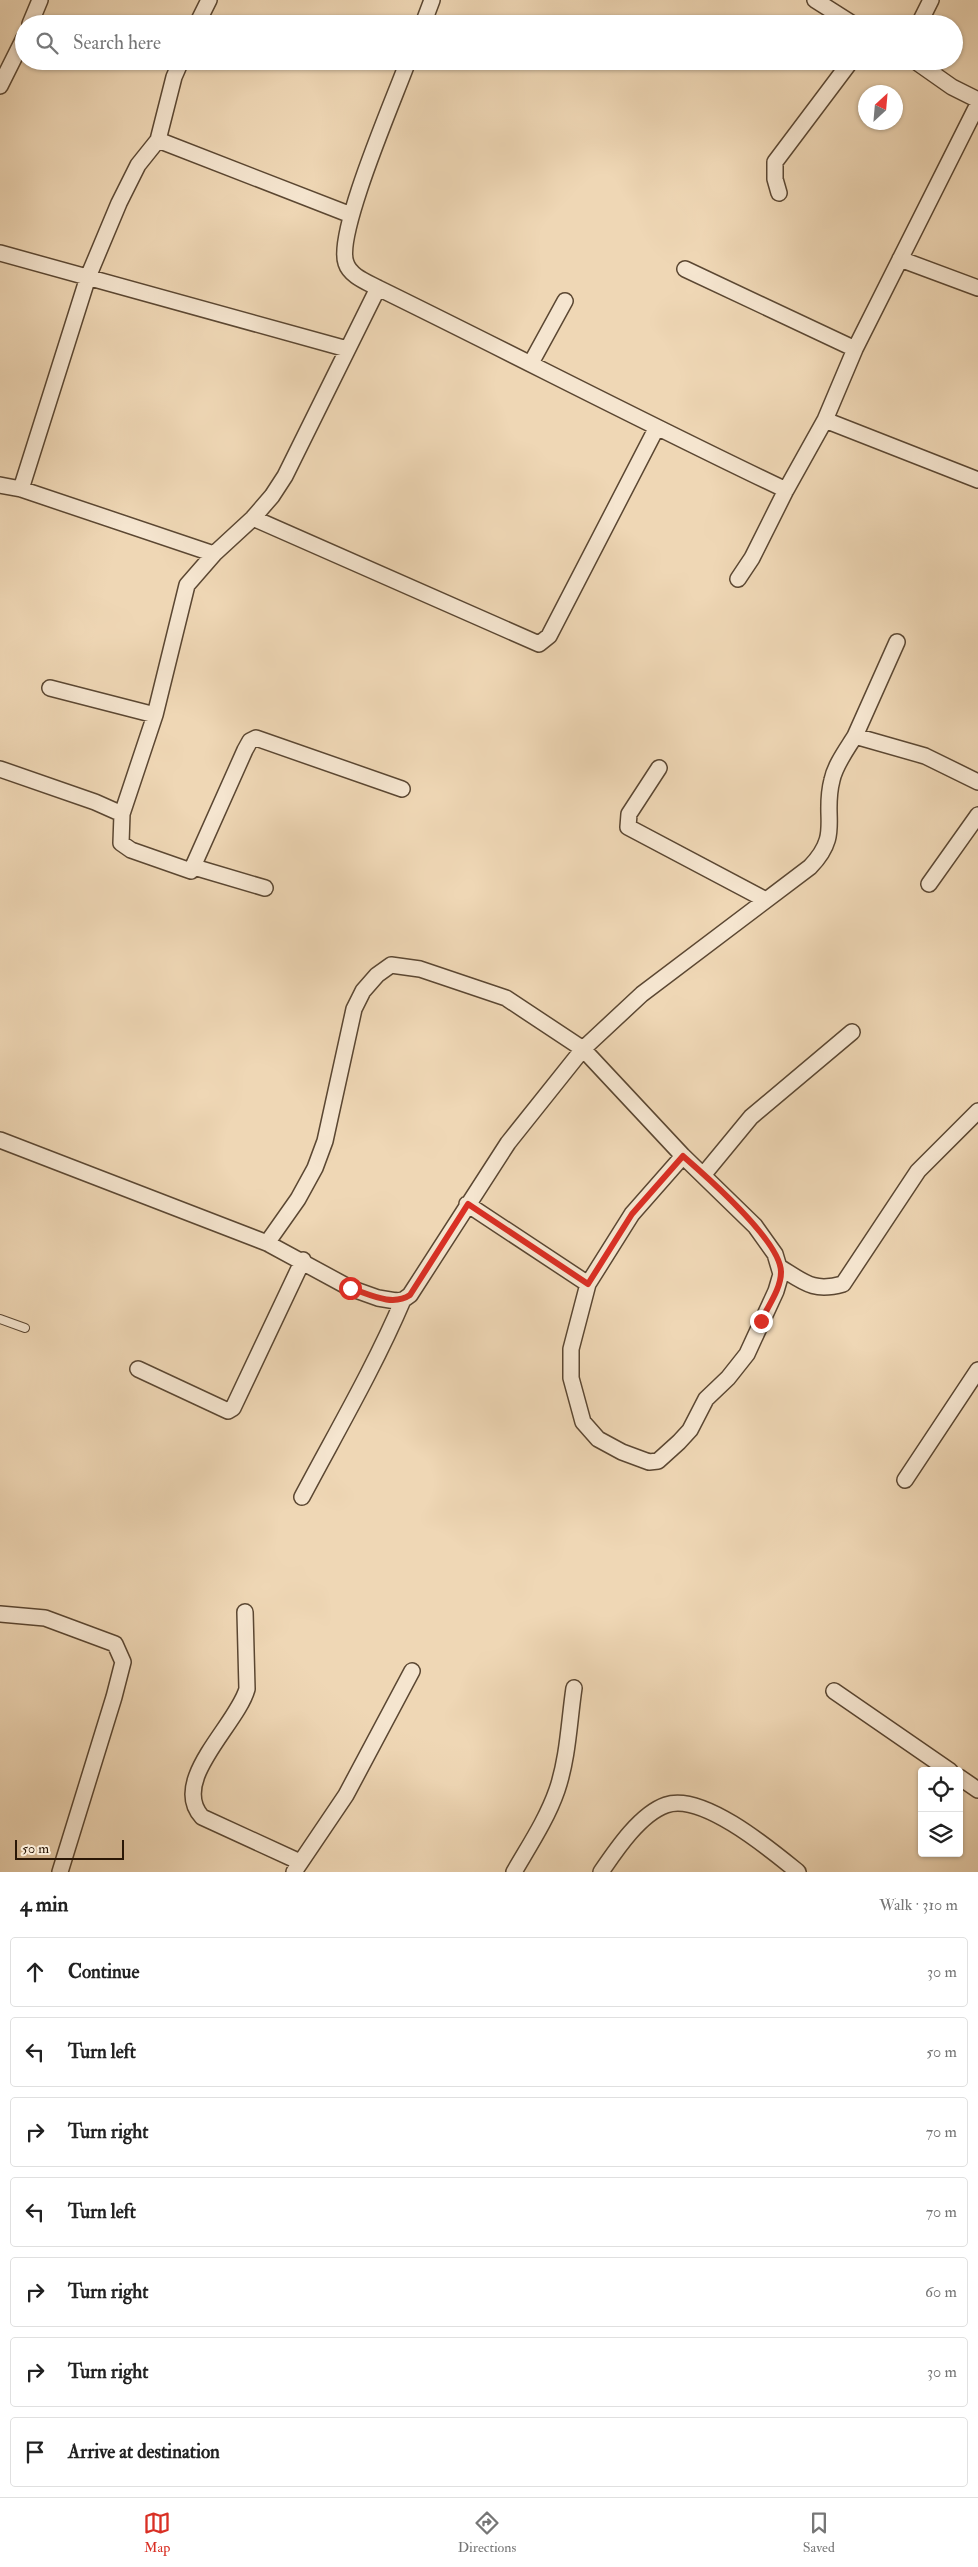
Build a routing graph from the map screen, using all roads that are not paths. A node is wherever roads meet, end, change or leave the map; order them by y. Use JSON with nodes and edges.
{"nodes":[{"id":1,"x":40,"y":0,"type":"edge"},
{"id":2,"x":209,"y":0,"type":"edge"},
{"id":3,"x":432,"y":0,"type":"edge"},
{"id":4,"x":815,"y":0,"type":"edge"},
{"id":5,"x":931,"y":0,"type":"edge"},
{"id":6,"x":34,"y":15,"type":"edge"},
{"id":7,"x":202,"y":15,"type":"edge"},
{"id":8,"x":426,"y":15,"type":"edge"},
{"id":9,"x":839,"y":15,"type":"edge"},
{"id":10,"x":924,"y":15,"type":"edge"},
{"id":11,"x":15,"y":56,"type":"edge"},
{"id":12,"x":177,"y":70,"type":"edge"},
{"id":13,"x":405,"y":70,"type":"edge"},
{"id":14,"x":845,"y":70,"type":"edge"},
{"id":15,"x":928,"y":70,"type":"edge"},
{"id":16,"x":0,"y":86,"type":"edge"},
{"id":17,"x":978,"y":100,"type":"edge"},
{"id":18,"x":978,"y":104,"type":"edge"},
{"id":19,"x":158,"y":140,"type":"junction"},
{"id":20,"x":779,"y":193,"type":"dead end"},
{"id":21,"x":351,"y":215,"type":"junction"},
{"id":22,"x":0,"y":253,"type":"edge"},
{"id":23,"x":900,"y":258,"type":"junction"},
{"id":24,"x":685,"y":269,"type":"dead end"},
{"id":25,"x":88,"y":277,"type":"junction"},
{"id":26,"x":378,"y":288,"type":"junction"},
{"id":27,"x":978,"y":288,"type":"edge"},
{"id":28,"x":565,"y":301,"type":"dead end"},
{"id":29,"x":347,"y":349,"type":"junction"},
{"id":30,"x":855,"y":349,"type":"junction"},
{"id":31,"x":531,"y":363,"type":"junction"},
{"id":32,"x":825,"y":420,"type":"junction"},
{"id":33,"x":656,"y":429,"type":"junction"},
{"id":34,"x":978,"y":480,"type":"edge"},
{"id":35,"x":0,"y":485,"type":"edge"},
{"id":36,"x":21,"y":489,"type":"junction"},
{"id":37,"x":786,"y":490,"type":"junction"},
{"id":38,"x":253,"y":518,"type":"junction"},
{"id":39,"x":214,"y":554,"type":"junction"},
{"id":40,"x":738,"y":579,"type":"dead end"},
{"id":41,"x":897,"y":642,"type":"dead end"},
{"id":42,"x":50,"y":688,"type":"dead end"},
{"id":43,"x":155,"y":715,"type":"junction"},
{"id":44,"x":855,"y":736,"type":"junction"},
{"id":45,"x":659,"y":768,"type":"dead end"},
{"id":46,"x":0,"y":769,"type":"edge"},
{"id":47,"x":978,"y":782,"type":"edge"},
{"id":48,"x":402,"y":789,"type":"dead end"},
{"id":49,"x":122,"y":814,"type":"junction"},
{"id":50,"x":978,"y":815,"type":"edge"},
{"id":51,"x":194,"y":867,"type":"junction"},
{"id":52,"x":929,"y":884,"type":"dead end"},
{"id":53,"x":264,"y":888,"type":"dead end"},
{"id":54,"x":766,"y":900,"type":"junction"},
{"id":55,"x":852,"y":1032,"type":"dead end"},
{"id":56,"x":583,"y":1049,"type":"junction"},
{"id":57,"x":978,"y":1112,"type":"edge"},
{"id":58,"x":0,"y":1140,"type":"edge"},
{"id":59,"x":683,"y":1156,"type":"junction"},
{"id":60,"x":704,"y":1174,"type":"junction"},
{"id":61,"x":468,"y":1204,"type":"junction"},
{"id":62,"x":267,"y":1243,"type":"junction"},
{"id":63,"x":303,"y":1260,"type":"junction"},
{"id":64,"x":781,"y":1268,"type":"junction"},
{"id":65,"x":588,"y":1284,"type":"junction"},
{"id":66,"x":403,"y":1300,"type":"junction"},
{"id":67,"x":0,"y":1319,"type":"edge"},
{"id":68,"x":25,"y":1328,"type":"dead end"},
{"id":69,"x":138,"y":1369,"type":"dead end"},
{"id":70,"x":978,"y":1370,"type":"edge"},
{"id":71,"x":905,"y":1480,"type":"dead end"},
{"id":72,"x":302,"y":1497,"type":"dead end"},
{"id":73,"x":245,"y":1612,"type":"dead end"},
{"id":74,"x":0,"y":1614,"type":"edge"},
{"id":75,"x":412,"y":1671,"type":"dead end"},
{"id":76,"x":574,"y":1688,"type":"dead end"},
{"id":77,"x":834,"y":1691,"type":"dead end"},
{"id":78,"x":944,"y":1767,"type":"edge"},
{"id":79,"x":963,"y":1780,"type":"edge"},
{"id":80,"x":978,"y":1790,"type":"edge"},
{"id":81,"x":297,"y":1867,"type":"edge"},
{"id":82,"x":60,"y":1872,"type":"edge"},
{"id":83,"x":514,"y":1872,"type":"edge"},
{"id":84,"x":600,"y":1872,"type":"edge"},
{"id":85,"x":798,"y":1872,"type":"edge"}],
"edges":[{"from":1,"to":6,"type":"street"},
{"from":2,"to":7,"type":"street"},
{"from":3,"to":8,"type":"street"},
{"from":4,"to":9,"type":"street"},
{"from":5,"to":10,"type":"street"},
{"from":11,"to":16,"type":"street"},
{"from":12,"to":19,"type":"street"},
{"from":13,"to":21,"type":"street"},
{"from":14,"to":20,"type":"street"},
{"from":15,"to":17,"type":"street"},
{"from":18,"to":23,"type":"street"},
{"from":19,"to":21,"type":"street"},
{"from":19,"to":25,"type":"street"},
{"from":21,"to":26,"type":"street"},
{"from":22,"to":25,"type":"street"},
{"from":23,"to":27,"type":"street"},
{"from":23,"to":30,"type":"street"},
{"from":24,"to":30,"type":"street"},
{"from":25,"to":29,"type":"street"},
{"from":25,"to":36,"type":"street"},
{"from":26,"to":29,"type":"street"},
{"from":26,"to":31,"type":"street"},
{"from":28,"to":31,"type":"street"},
{"from":29,"to":38,"type":"street"},
{"from":30,"to":32,"type":"street"},
{"from":31,"to":33,"type":"street"},
{"from":32,"to":34,"type":"street"},
{"from":32,"to":37,"type":"street"},
{"from":33,"to":37,"type":"street"},
{"from":33,"to":38,"type":"street"},
{"from":35,"to":36,"type":"street"},
{"from":36,"to":39,"type":"street"},
{"from":37,"to":40,"type":"street"},
{"from":38,"to":39,"type":"street"},
{"from":39,"to":43,"type":"street"},
{"from":41,"to":44,"type":"street"},
{"from":42,"to":43,"type":"street"},
{"from":43,"to":49,"type":"street"},
{"from":44,"to":47,"type":"street"},
{"from":44,"to":54,"type":"street"},
{"from":45,"to":54,"type":"street"},
{"from":46,"to":49,"type":"street"},
{"from":48,"to":51,"type":"street"},
{"from":49,"to":51,"type":"street"},
{"from":50,"to":52,"type":"street"},
{"from":51,"to":53,"type":"street"},
{"from":54,"to":56,"type":"street"},
{"from":55,"to":60,"type":"street"},
{"from":56,"to":59,"type":"street"},
{"from":56,"to":61,"type":"street"},
{"from":56,"to":62,"type":"street"},
{"from":57,"to":64,"type":"street"},
{"from":58,"to":62,"type":"street"},
{"from":59,"to":60,"type":"street"},
{"from":59,"to":65,"type":"street"},
{"from":60,"to":64,"type":"street"},
{"from":61,"to":65,"type":"street"},
{"from":61,"to":66,"type":"street"},
{"from":62,"to":63,"type":"street"},
{"from":63,"to":66,"type":"street"},
{"from":63,"to":69,"type":"street"},
{"from":64,"to":65,"type":"street"},
{"from":66,"to":72,"type":"street"},
{"from":67,"to":68,"type":"lane"},
{"from":70,"to":71,"type":"street"},
{"from":73,"to":81,"type":"street"},
{"from":74,"to":82,"type":"street"},
{"from":75,"to":81,"type":"street"},
{"from":76,"to":83,"type":"street"},
{"from":77,"to":78,"type":"street"},
{"from":79,"to":80,"type":"street"},
{"from":84,"to":85,"type":"street"}]}
